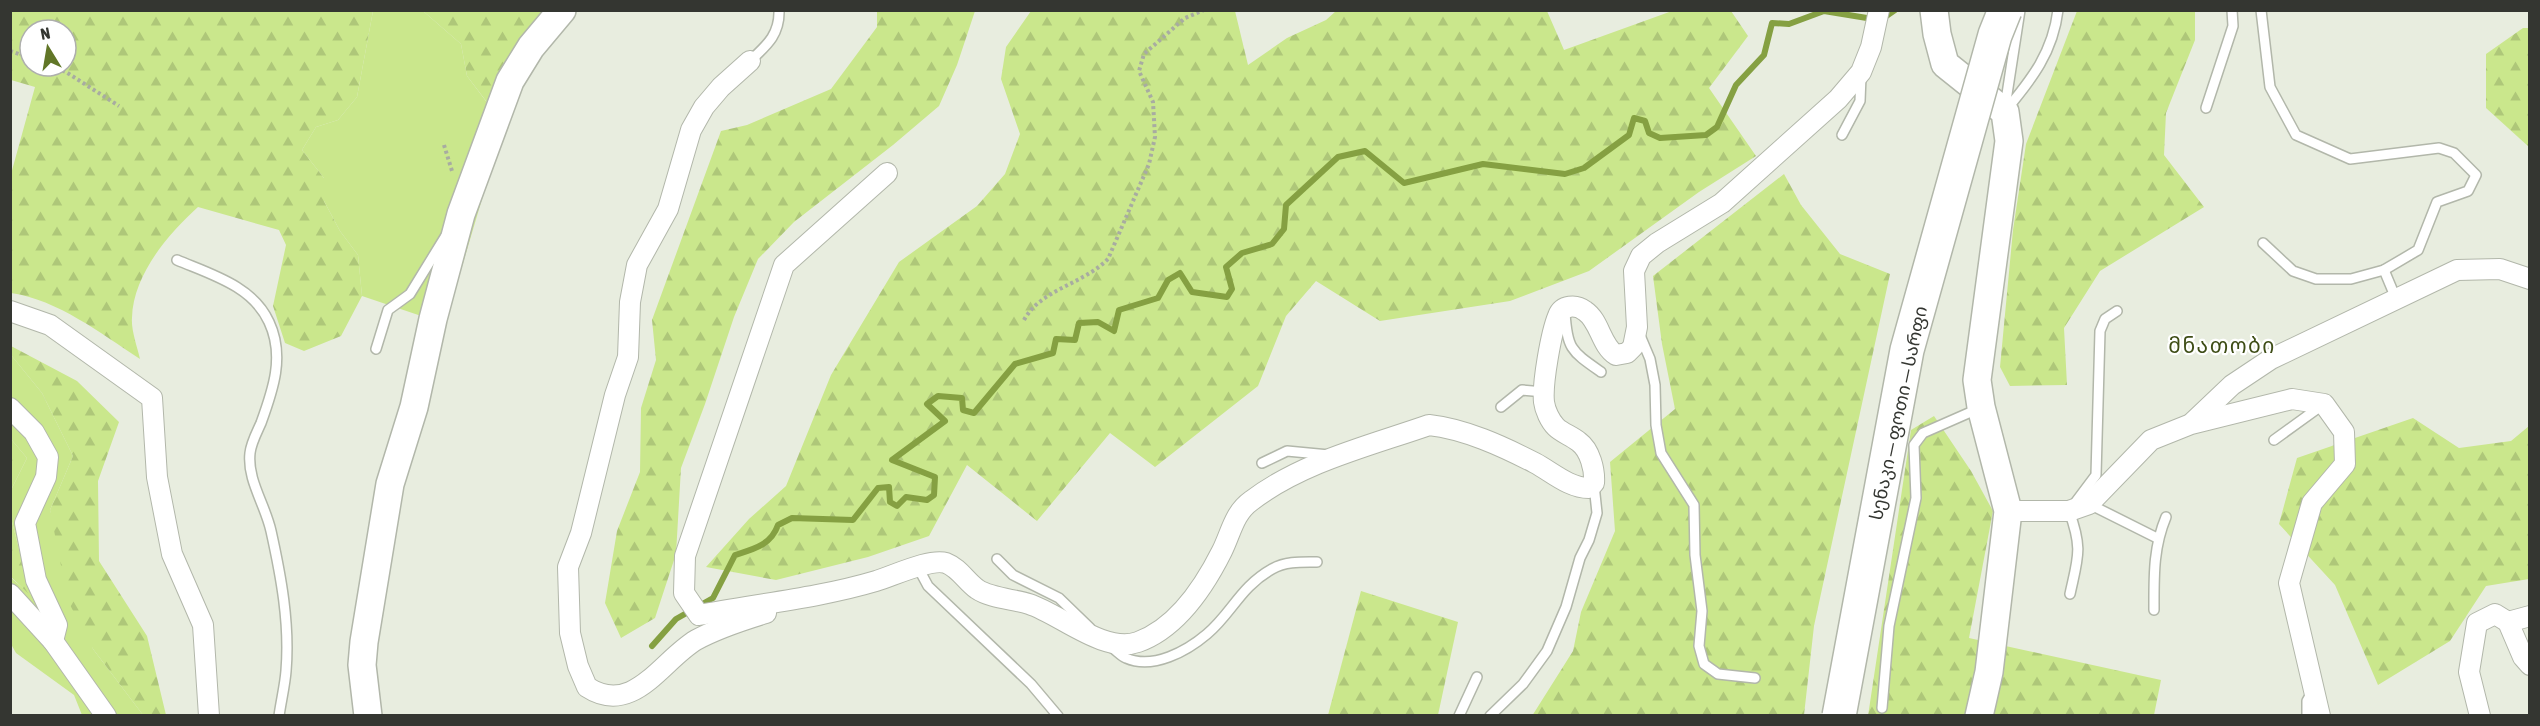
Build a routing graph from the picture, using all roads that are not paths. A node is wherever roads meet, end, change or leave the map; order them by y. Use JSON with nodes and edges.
{"nodes":[{"id":1,"x":562,"y":10,"type":"edge"},
{"id":2,"x":779,"y":10,"type":"edge"},
{"id":3,"x":785,"y":10,"type":"edge"},
{"id":4,"x":1879,"y":10,"type":"edge"},
{"id":5,"x":1934,"y":10,"type":"edge"},
{"id":6,"x":2005,"y":10,"type":"edge"},
{"id":7,"x":2020,"y":10,"type":"edge"},
{"id":8,"x":2058,"y":10,"type":"edge"},
{"id":9,"x":2232,"y":10,"type":"edge"},
{"id":10,"x":2261,"y":10,"type":"edge"},
{"id":11,"x":780,"y":22,"type":"junction"},
{"id":12,"x":750,"y":62,"type":"joint"},
{"id":13,"x":1861,"y":72,"type":"junction"},
{"id":14,"x":2206,"y":108,"type":"dead end"},
{"id":15,"x":2005,"y":112,"type":"junction"},
{"id":16,"x":1842,"y":135,"type":"dead end"},
{"id":17,"x":887,"y":173,"type":"dead end"},
{"id":18,"x":461,"y":214,"type":"junction"},
{"id":19,"x":2263,"y":243,"type":"dead end"},
{"id":20,"x":177,"y":260,"type":"dead end"},
{"id":21,"x":2384,"y":270,"type":"junction"},
{"id":22,"x":2529,"y":279,"type":"edge"},
{"id":23,"x":2397,"y":301,"type":"junction"},
{"id":24,"x":1564,"y":307,"type":"junction"},
{"id":25,"x":10,"y":311,"type":"edge"},
{"id":26,"x":2117,"y":311,"type":"dead end"},
{"id":27,"x":1637,"y":327,"type":"junction"},
{"id":28,"x":376,"y":349,"type":"dead end"},
{"id":29,"x":1601,"y":372,"type":"dead end"},
{"id":30,"x":1545,"y":392,"type":"junction"},
{"id":31,"x":2324,"y":404,"type":"junction"},
{"id":32,"x":1501,"y":407,"type":"dead end"},
{"id":33,"x":1981,"y":407,"type":"junction"},
{"id":34,"x":10,"y":408,"type":"edge"},
{"id":35,"x":2191,"y":424,"type":"junction"},
{"id":36,"x":2274,"y":440,"type":"dead end"},
{"id":37,"x":1339,"y":456,"type":"junction"},
{"id":38,"x":1262,"y":463,"type":"dead end"},
{"id":39,"x":1594,"y":483,"type":"junction"},
{"id":40,"x":2089,"y":504,"type":"junction"},
{"id":41,"x":2069,"y":511,"type":"junction"},
{"id":42,"x":2008,"y":512,"type":"junction"},
{"id":43,"x":2166,"y":518,"type":"dead end"},
{"id":44,"x":2157,"y":538,"type":"junction"},
{"id":45,"x":997,"y":559,"type":"dead end"},
{"id":46,"x":1317,"y":562,"type":"dead end"},
{"id":47,"x":924,"y":565,"type":"junction"},
{"id":48,"x":840,"y":589,"type":"junction"},
{"id":49,"x":10,"y":594,"type":"edge"},
{"id":50,"x":2070,"y":594,"type":"dead end"},
{"id":51,"x":2154,"y":610,"type":"dead end"},
{"id":52,"x":2529,"y":616,"type":"edge"},
{"id":53,"x":2508,"y":622,"type":"junction"},
{"id":54,"x":1101,"y":639,"type":"junction"},
{"id":55,"x":53,"y":641,"type":"junction"},
{"id":56,"x":2529,"y":665,"type":"edge"},
{"id":57,"x":1477,"y":676,"type":"dead end"},
{"id":58,"x":1755,"y":678,"type":"dead end"},
{"id":59,"x":2315,"y":686,"type":"junction"},
{"id":60,"x":1882,"y":708,"type":"dead end"},
{"id":61,"x":106,"y":716,"type":"edge"},
{"id":62,"x":209,"y":716,"type":"edge"},
{"id":63,"x":279,"y":716,"type":"edge"},
{"id":64,"x":368,"y":716,"type":"edge"},
{"id":65,"x":1058,"y":716,"type":"edge"},
{"id":66,"x":1459,"y":716,"type":"edge"},
{"id":67,"x":1490,"y":716,"type":"edge"},
{"id":68,"x":1839,"y":716,"type":"edge"},
{"id":69,"x":1979,"y":716,"type":"edge"},
{"id":70,"x":2307,"y":716,"type":"edge"},
{"id":71,"x":2320,"y":716,"type":"edge"},
{"id":72,"x":2480,"y":716,"type":"edge"}],
"edges":[{"from":1,"to":18,"type":"street"},
{"from":2,"to":11,"type":"lane"},
{"from":3,"to":11,"type":"lane"},
{"from":4,"to":13,"type":"street"},
{"from":5,"to":15,"type":"street"},
{"from":6,"to":68,"type":"highway","name":"სენაკი — ფოთი — სარფი","bridge":true},
{"from":7,"to":15,"type":"lane"},
{"from":8,"to":15,"type":"lane"},
{"from":9,"to":14,"type":"lane"},
{"from":10,"to":21,"type":"lane"},
{"from":11,"to":12,"type":"lane"},
{"from":12,"to":48,"type":"street"},
{"from":13,"to":16,"type":"lane"},
{"from":13,"to":27,"type":"street"},
{"from":15,"to":33,"type":"street"},
{"from":17,"to":48,"type":"street"},
{"from":18,"to":28,"type":"lane"},
{"from":18,"to":64,"type":"street"},
{"from":19,"to":21,"type":"lane"},
{"from":20,"to":63,"type":"lane"},
{"from":21,"to":23,"type":"lane"},
{"from":22,"to":23,"type":"street"},
{"from":23,"to":35,"type":"street"},
{"from":24,"to":27,"type":"street"},
{"from":24,"to":29,"type":"lane"},
{"from":24,"to":30,"type":"street"},
{"from":25,"to":62,"type":"street"},
{"from":26,"to":41,"type":"lane"},
{"from":27,"to":58,"type":"lane"},
{"from":30,"to":32,"type":"lane"},
{"from":30,"to":39,"type":"street"},
{"from":31,"to":35,"type":"street"},
{"from":31,"to":36,"type":"lane"},
{"from":31,"to":59,"type":"street"},
{"from":33,"to":42,"type":"street"},
{"from":33,"to":60,"type":"lane"},
{"from":34,"to":55,"type":"street"},
{"from":35,"to":40,"type":"street"},
{"from":37,"to":38,"type":"lane"},
{"from":37,"to":39,"type":"street"},
{"from":37,"to":54,"type":"street"},
{"from":39,"to":67,"type":"lane"},
{"from":40,"to":41,"type":"street"},
{"from":40,"to":44,"type":"lane"},
{"from":41,"to":42,"type":"street"},
{"from":41,"to":50,"type":"lane"},
{"from":42,"to":69,"type":"street"},
{"from":43,"to":44,"type":"lane"},
{"from":44,"to":51,"type":"lane"},
{"from":45,"to":54,"type":"lane"},
{"from":46,"to":54,"type":"lane"},
{"from":47,"to":48,"type":"street"},
{"from":47,"to":54,"type":"street"},
{"from":47,"to":65,"type":"lane"},
{"from":49,"to":55,"type":"street"},
{"from":52,"to":53,"type":"street"},
{"from":53,"to":56,"type":"street"},
{"from":53,"to":72,"type":"street"},
{"from":55,"to":61,"type":"street"},
{"from":57,"to":66,"type":"lane"},
{"from":59,"to":70,"type":"lane"},
{"from":59,"to":71,"type":"street"}]}
